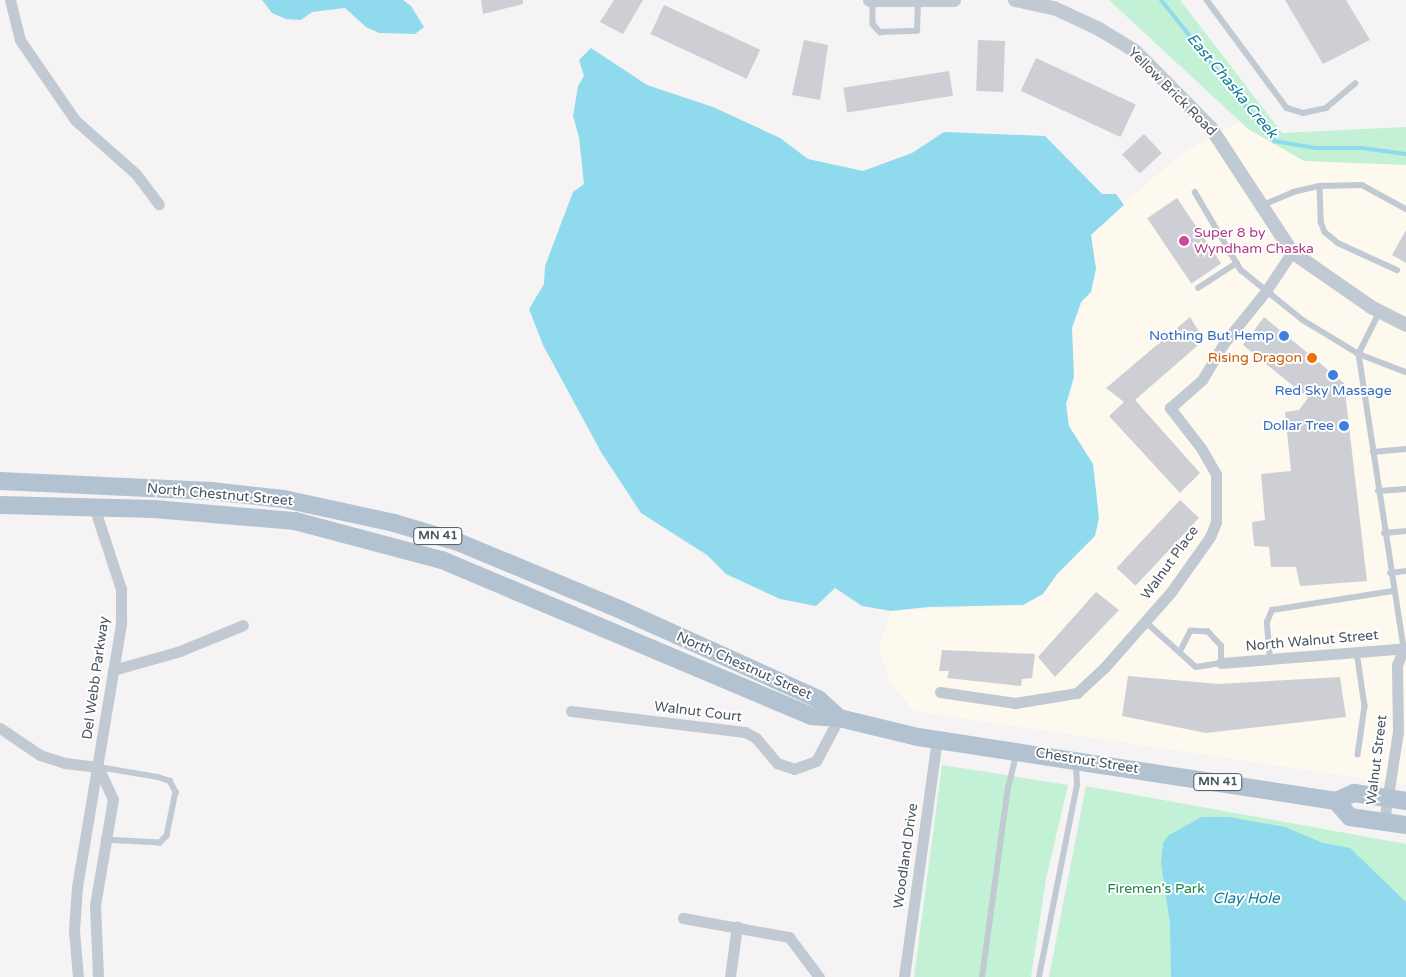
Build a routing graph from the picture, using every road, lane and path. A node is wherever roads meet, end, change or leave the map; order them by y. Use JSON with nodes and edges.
{"nodes":[{"id":1,"x":10,"y":0,"type":"edge"},
{"id":2,"x":872,"y":0,"type":"edge"},
{"id":3,"x":954,"y":0,"type":"edge"},
{"id":4,"x":1015,"y":0,"type":"edge"},
{"id":5,"x":1207,"y":0,"type":"edge"},
{"id":6,"x":918,"y":1,"type":"edge"},
{"id":7,"x":1355,"y":84,"type":"dead end"},
{"id":8,"x":1320,"y":186,"type":"junction"},
{"id":9,"x":1195,"y":192,"type":"dead end"},
{"id":10,"x":159,"y":204,"type":"dead end"},
{"id":11,"x":1262,"y":206,"type":"junction"},
{"id":12,"x":1406,"y":209,"type":"edge"},
{"id":13,"x":1292,"y":252,"type":"junction"},
{"id":14,"x":1237,"y":263,"type":"junction"},
{"id":15,"x":1396,"y":270,"type":"dead end"},
{"id":16,"x":1198,"y":288,"type":"dead end"},
{"id":17,"x":1266,"y":291,"type":"junction"},
{"id":18,"x":1380,"y":312,"type":"junction"},
{"id":19,"x":1406,"y":325,"type":"edge"},
{"id":20,"x":1359,"y":354,"type":"junction"},
{"id":21,"x":1406,"y":372,"type":"edge"},
{"id":22,"x":1406,"y":449,"type":"edge"},
{"id":23,"x":1373,"y":452,"type":"junction"},
{"id":24,"x":0,"y":481,"type":"edge"},
{"id":25,"x":1406,"y":489,"type":"edge"},
{"id":26,"x":1378,"y":491,"type":"junction"},
{"id":27,"x":0,"y":505,"type":"edge"},
{"id":28,"x":94,"y":507,"type":"junction"},
{"id":29,"x":1406,"y":531,"type":"edge"},
{"id":30,"x":1384,"y":533,"type":"junction"},
{"id":31,"x":1406,"y":571,"type":"edge"},
{"id":32,"x":1390,"y":573,"type":"junction"},
{"id":33,"x":1394,"y":591,"type":"junction"},
{"id":34,"x":1146,"y":622,"type":"junction"},
{"id":35,"x":243,"y":625,"type":"dead end"},
{"id":36,"x":1405,"y":649,"type":"edge"},
{"id":37,"x":1181,"y":651,"type":"junction"},
{"id":38,"x":1357,"y":652,"type":"junction"},
{"id":39,"x":1270,"y":660,"type":"junction"},
{"id":40,"x":1221,"y":663,"type":"junction"},
{"id":41,"x":113,"y":670,"type":"junction"},
{"id":42,"x":940,"y":692,"type":"dead end"},
{"id":43,"x":571,"y":711,"type":"dead end"},
{"id":44,"x":839,"y":718,"type":"junction"},
{"id":45,"x":0,"y":728,"type":"edge"},
{"id":46,"x":937,"y":740,"type":"junction"},
{"id":47,"x":1017,"y":750,"type":"junction"},
{"id":48,"x":1358,"y":755,"type":"dead end"},
{"id":49,"x":1076,"y":759,"type":"junction"},
{"id":50,"x":98,"y":767,"type":"junction"},
{"id":51,"x":1388,"y":798,"type":"junction"},
{"id":52,"x":1336,"y":801,"type":"junction"},
{"id":53,"x":1406,"y":802,"type":"edge"},
{"id":54,"x":1384,"y":821,"type":"junction"},
{"id":55,"x":1404,"y":825,"type":"edge"},
{"id":56,"x":104,"y":840,"type":"junction"},
{"id":57,"x":683,"y":918,"type":"dead end"},
{"id":58,"x":737,"y":926,"type":"junction"},
{"id":59,"x":78,"y":977,"type":"edge"},
{"id":60,"x":98,"y":977,"type":"edge"},
{"id":61,"x":730,"y":977,"type":"edge"},
{"id":62,"x":820,"y":977,"type":"edge"},
{"id":63,"x":904,"y":977,"type":"edge"},
{"id":64,"x":982,"y":977,"type":"edge"},
{"id":65,"x":1039,"y":977,"type":"edge"}],
"edges":[{"from":1,"to":10,"type":"street"},
{"from":2,"to":6,"type":"street"},
{"from":2,"to":6,"type":"lane"},
{"from":3,"to":6,"type":"street"},
{"from":4,"to":11,"type":"street","name":"Yellow Brick Road"},
{"from":5,"to":7,"type":"lane"},
{"from":8,"to":11,"type":"lane"},
{"from":8,"to":12,"type":"lane"},
{"from":8,"to":15,"type":"lane"},
{"from":9,"to":14,"type":"lane"},
{"from":11,"to":13,"type":"street","name":"Yellow Brick Road"},
{"from":13,"to":17,"type":"street","name":"Walnut Place"},
{"from":13,"to":18,"type":"street","name":"Yellow Brick Road"},
{"from":14,"to":16,"type":"lane"},
{"from":14,"to":17,"type":"lane"},
{"from":17,"to":20,"type":"lane"},
{"from":17,"to":34,"type":"street","name":"Walnut Place"},
{"from":18,"to":19,"type":"street","name":"Yellow Brick Road"},
{"from":18,"to":20,"type":"lane"},
{"from":20,"to":21,"type":"lane"},
{"from":20,"to":23,"type":"lane"},
{"from":22,"to":23,"type":"lane"},
{"from":23,"to":26,"type":"lane"},
{"from":24,"to":44,"type":"main road","name":"North Chestnut Street","number":"MN 41"},
{"from":25,"to":26,"type":"lane"},
{"from":26,"to":30,"type":"lane"},
{"from":27,"to":28,"type":"main road","name":"North Chestnut Street","number":"MN 41"},
{"from":28,"to":41,"type":"street","name":"Del Webb Parkway"},
{"from":28,"to":44,"type":"main road","name":"North Chestnut Street","number":"MN 41"},
{"from":29,"to":30,"type":"lane"},
{"from":30,"to":32,"type":"lane"},
{"from":31,"to":32,"type":"lane"},
{"from":32,"to":33,"type":"lane"},
{"from":33,"to":36,"type":"lane"},
{"from":33,"to":39,"type":"lane"},
{"from":34,"to":37,"type":"lane"},
{"from":34,"to":42,"type":"street","name":"Walnut Place"},
{"from":35,"to":41,"type":"street"},
{"from":36,"to":38,"type":"street","name":"North Walnut Street"},
{"from":36,"to":51,"type":"street","name":"Walnut Street"},
{"from":37,"to":40,"type":"lane"},
{"from":37,"to":40,"type":"lane"},
{"from":38,"to":39,"type":"street","name":"North Walnut Street"},
{"from":38,"to":48,"type":"lane"},
{"from":39,"to":40,"type":"street","name":"North Walnut Street"},
{"from":41,"to":50,"type":"street","name":"Del Webb Parkway"},
{"from":43,"to":44,"type":"street","name":"Walnut Court"},
{"from":44,"to":46,"type":"main road","name":"Chestnut Street","number":"MN 41"},
{"from":45,"to":50,"type":"street"},
{"from":46,"to":47,"type":"main road","name":"Chestnut Street","number":"MN 41"},
{"from":46,"to":63,"type":"street","name":"Woodland Drive"},
{"from":47,"to":49,"type":"main road","name":"Chestnut Street","number":"MN 41"},
{"from":47,"to":64,"type":"lane"},
{"from":49,"to":52,"type":"main road","name":"Chestnut Street","number":"MN 41"},
{"from":49,"to":65,"type":"lane"},
{"from":50,"to":56,"type":"street"},
{"from":50,"to":56,"type":"lane"},
{"from":50,"to":59,"type":"street","name":"Del Webb Parkway"},
{"from":51,"to":52,"type":"main road","name":"Chestnut Street","number":"MN 41"},
{"from":51,"to":53,"type":"main road","name":"Chestnut Street","number":"MN 41"},
{"from":51,"to":54,"type":"street","name":"Walnut Street"},
{"from":52,"to":54,"type":"main road"},
{"from":53,"to":55,"type":"street"},
{"from":54,"to":55,"type":"main road"},
{"from":56,"to":60,"type":"street"},
{"from":57,"to":58,"type":"street"},
{"from":58,"to":61,"type":"street"},
{"from":58,"to":62,"type":"street"}]}
